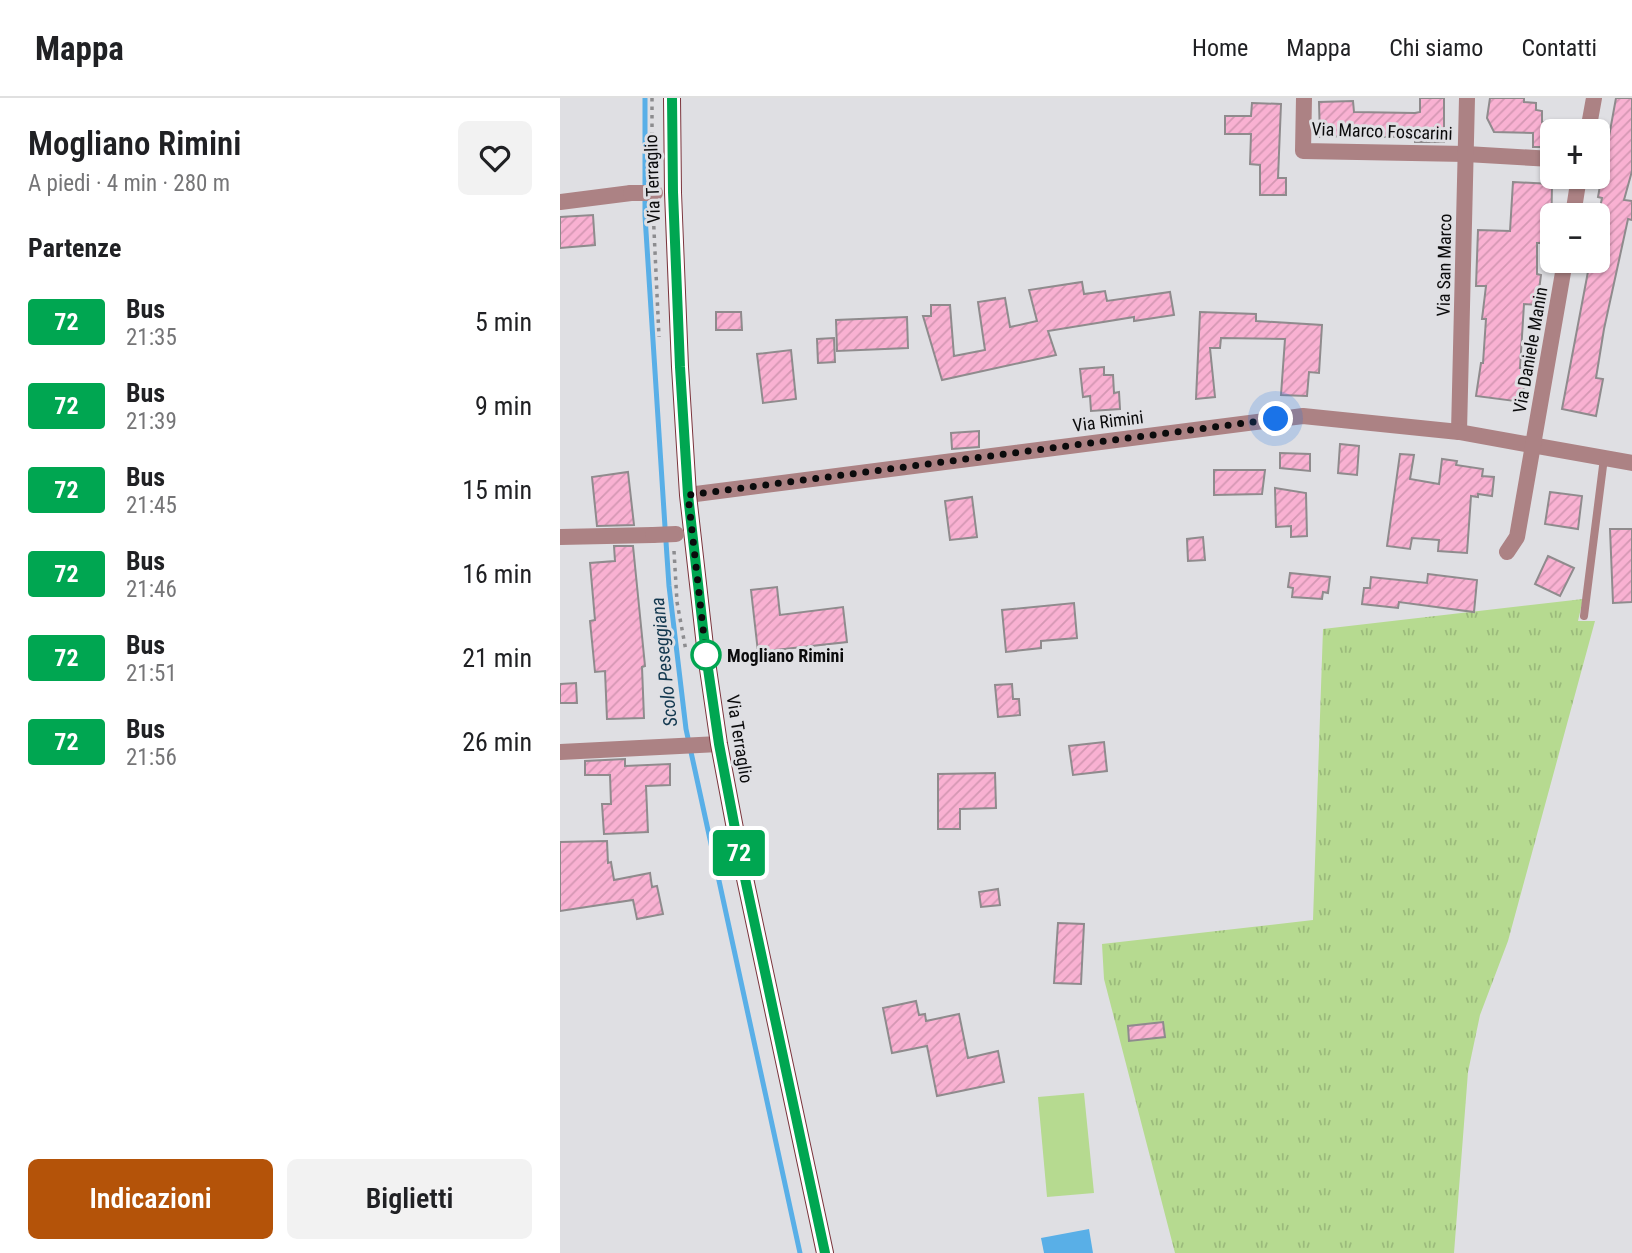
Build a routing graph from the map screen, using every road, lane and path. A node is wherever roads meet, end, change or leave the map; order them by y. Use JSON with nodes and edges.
{"nodes":[{"id":1,"x":672,"y":98,"type":"edge"},
{"id":2,"x":1304,"y":98,"type":"edge"},
{"id":3,"x":1467,"y":98,"type":"edge"},
{"id":4,"x":1594,"y":98,"type":"edge"},
{"id":5,"x":1590,"y":119,"type":"edge"},
{"id":6,"x":1466,"y":154,"type":"junction"},
{"id":7,"x":1540,"y":158,"type":"edge"},
{"id":8,"x":664,"y":192,"type":"junction"},
{"id":9,"x":560,"y":202,"type":"edge"},
{"id":10,"x":1563,"y":273,"type":"edge"},
{"id":11,"x":1459,"y":432,"type":"junction"},
{"id":12,"x":1533,"y":446,"type":"junction"},
{"id":13,"x":1604,"y":458,"type":"junction"},
{"id":14,"x":1632,"y":463,"type":"edge"},
{"id":15,"x":688,"y":495,"type":"junction"},
{"id":16,"x":684,"y":534,"type":"junction"},
{"id":17,"x":560,"y":537,"type":"edge"},
{"id":18,"x":1507,"y":551,"type":"dead end"},
{"id":19,"x":1584,"y":615,"type":"dead end"},
{"id":20,"x":711,"y":744,"type":"junction"},
{"id":21,"x":560,"y":752,"type":"edge"},
{"id":22,"x":825,"y":1253,"type":"edge"}],
"edges":[{"from":1,"to":8,"type":"main road","name":"Via Terraglio"},
{"from":2,"to":6,"type":"street","name":"Via Marco Foscarini"},
{"from":3,"to":6,"type":"street","name":"Via San Marco"},
{"from":4,"to":5,"type":"street"},
{"from":6,"to":7,"type":"street"},
{"from":6,"to":11,"type":"street","name":"Via San Marco"},
{"from":8,"to":9,"type":"street","bridge":true},
{"from":8,"to":15,"type":"main road","name":"Via Terraglio"},
{"from":10,"to":12,"type":"street","name":"Via Daniele Manin"},
{"from":11,"to":12,"type":"street","name":"Via Rimini"},
{"from":11,"to":15,"type":"street","name":"Via Rimini"},
{"from":12,"to":13,"type":"street","name":"Via Rimini"},
{"from":12,"to":18,"type":"street"},
{"from":13,"to":14,"type":"street","name":"Via Rimini"},
{"from":13,"to":19,"type":"lane"},
{"from":15,"to":16,"type":"main road","name":"Via Terraglio"},
{"from":16,"to":17,"type":"street","bridge":true},
{"from":16,"to":20,"type":"main road","name":"Via Terraglio"},
{"from":20,"to":21,"type":"street"},
{"from":20,"to":22,"type":"main road","name":"Via Terraglio"}]}
